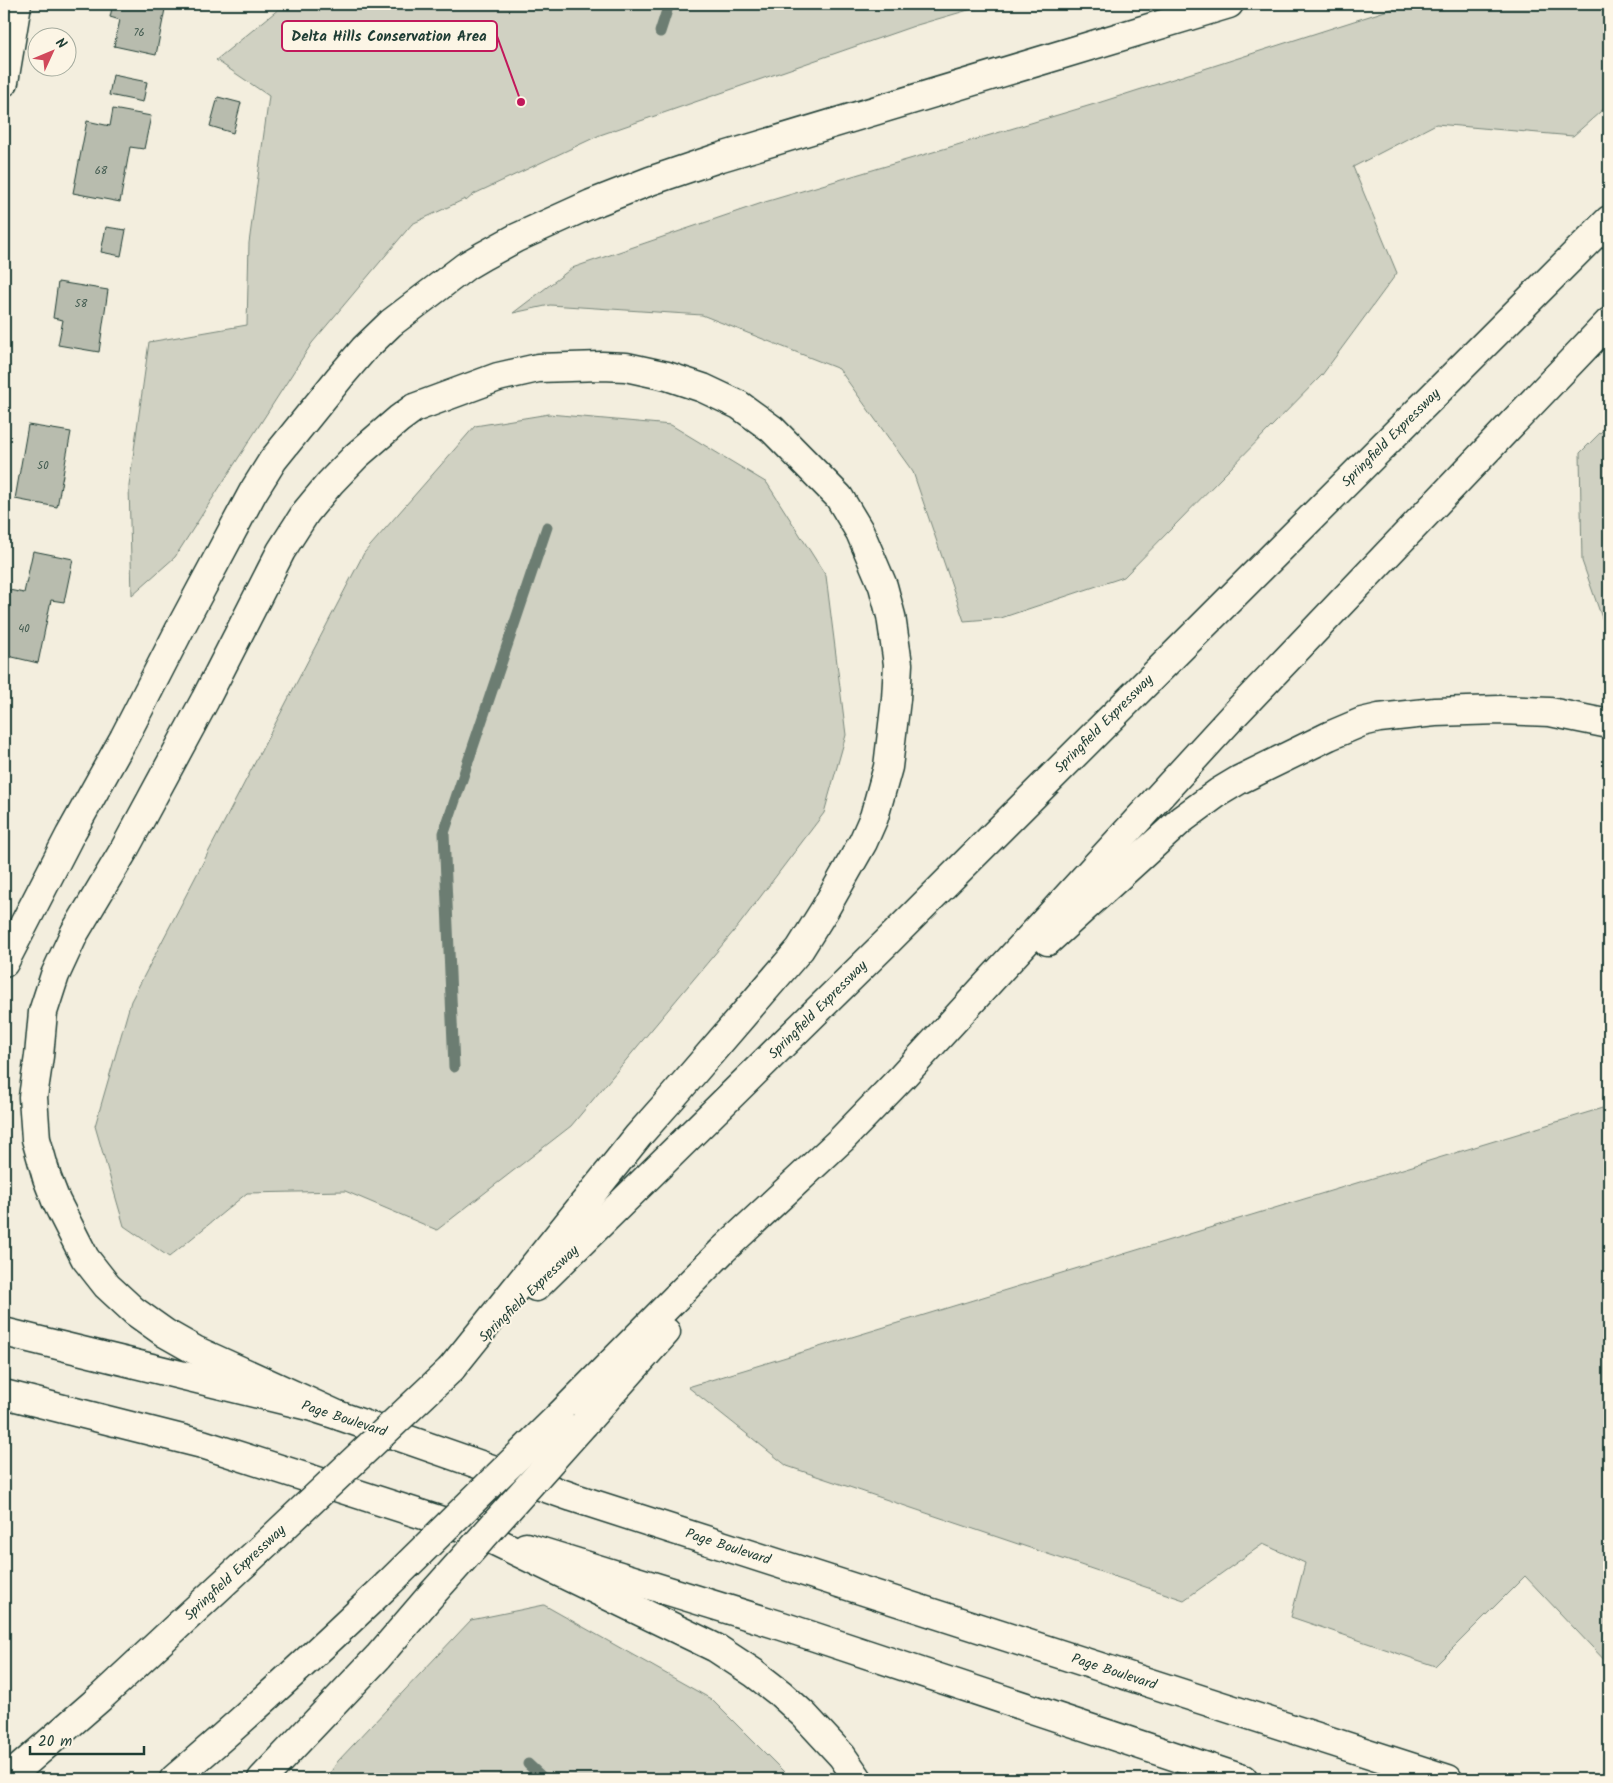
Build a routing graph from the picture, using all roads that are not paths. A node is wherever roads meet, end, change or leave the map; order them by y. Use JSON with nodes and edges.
{"nodes":[{"id":1,"x":17,"y":4,"type":"edge"},
{"id":2,"x":1229,"y":4,"type":"edge"},
{"id":3,"x":4,"y":82,"type":"edge"},
{"id":4,"x":1609,"y":220,"type":"edge"},
{"id":5,"x":1609,"y":322,"type":"edge"},
{"id":6,"x":1609,"y":724,"type":"edge"},
{"id":7,"x":4,"y":963,"type":"edge"},
{"id":8,"x":933,"y":1043,"type":"junction"},
{"id":9,"x":4,"y":1332,"type":"edge"},
{"id":10,"x":451,"y":1370,"type":"junction"},
{"id":11,"x":4,"y":1394,"type":"edge"},
{"id":12,"x":340,"y":1416,"type":"junction"},
{"id":13,"x":571,"y":1420,"type":"junction"},
{"id":14,"x":474,"y":1531,"type":"junction"},
{"id":15,"x":7,"y":1779,"type":"edge"},
{"id":16,"x":174,"y":1779,"type":"edge"},
{"id":17,"x":262,"y":1779,"type":"edge"},
{"id":18,"x":858,"y":1779,"type":"edge"},
{"id":19,"x":1243,"y":1779,"type":"edge"},
{"id":20,"x":1448,"y":1779,"type":"edge"}],
"edges":[{"from":1,"to":3,"type":"main road"},
{"from":2,"to":7,"type":"main road"},
{"from":4,"to":10,"type":"main road","name":"Springfield Expressway"},
{"from":5,"to":8,"type":"main road"},
{"from":6,"to":8,"type":"main road"},
{"from":8,"to":13,"type":"main road"},
{"from":9,"to":12,"type":"main road","name":"Page Boulevard"},
{"from":10,"to":12,"type":"main road"},
{"from":10,"to":15,"type":"main road","name":"Springfield Expressway","bridge":true},
{"from":11,"to":14,"type":"main road"},
{"from":12,"to":20,"type":"main road","name":"Page Boulevard"},
{"from":13,"to":16,"type":"main road","bridge":true},
{"from":13,"to":17,"type":"main road","bridge":true},
{"from":14,"to":18,"type":"main road"},
{"from":14,"to":19,"type":"main road"}]}
